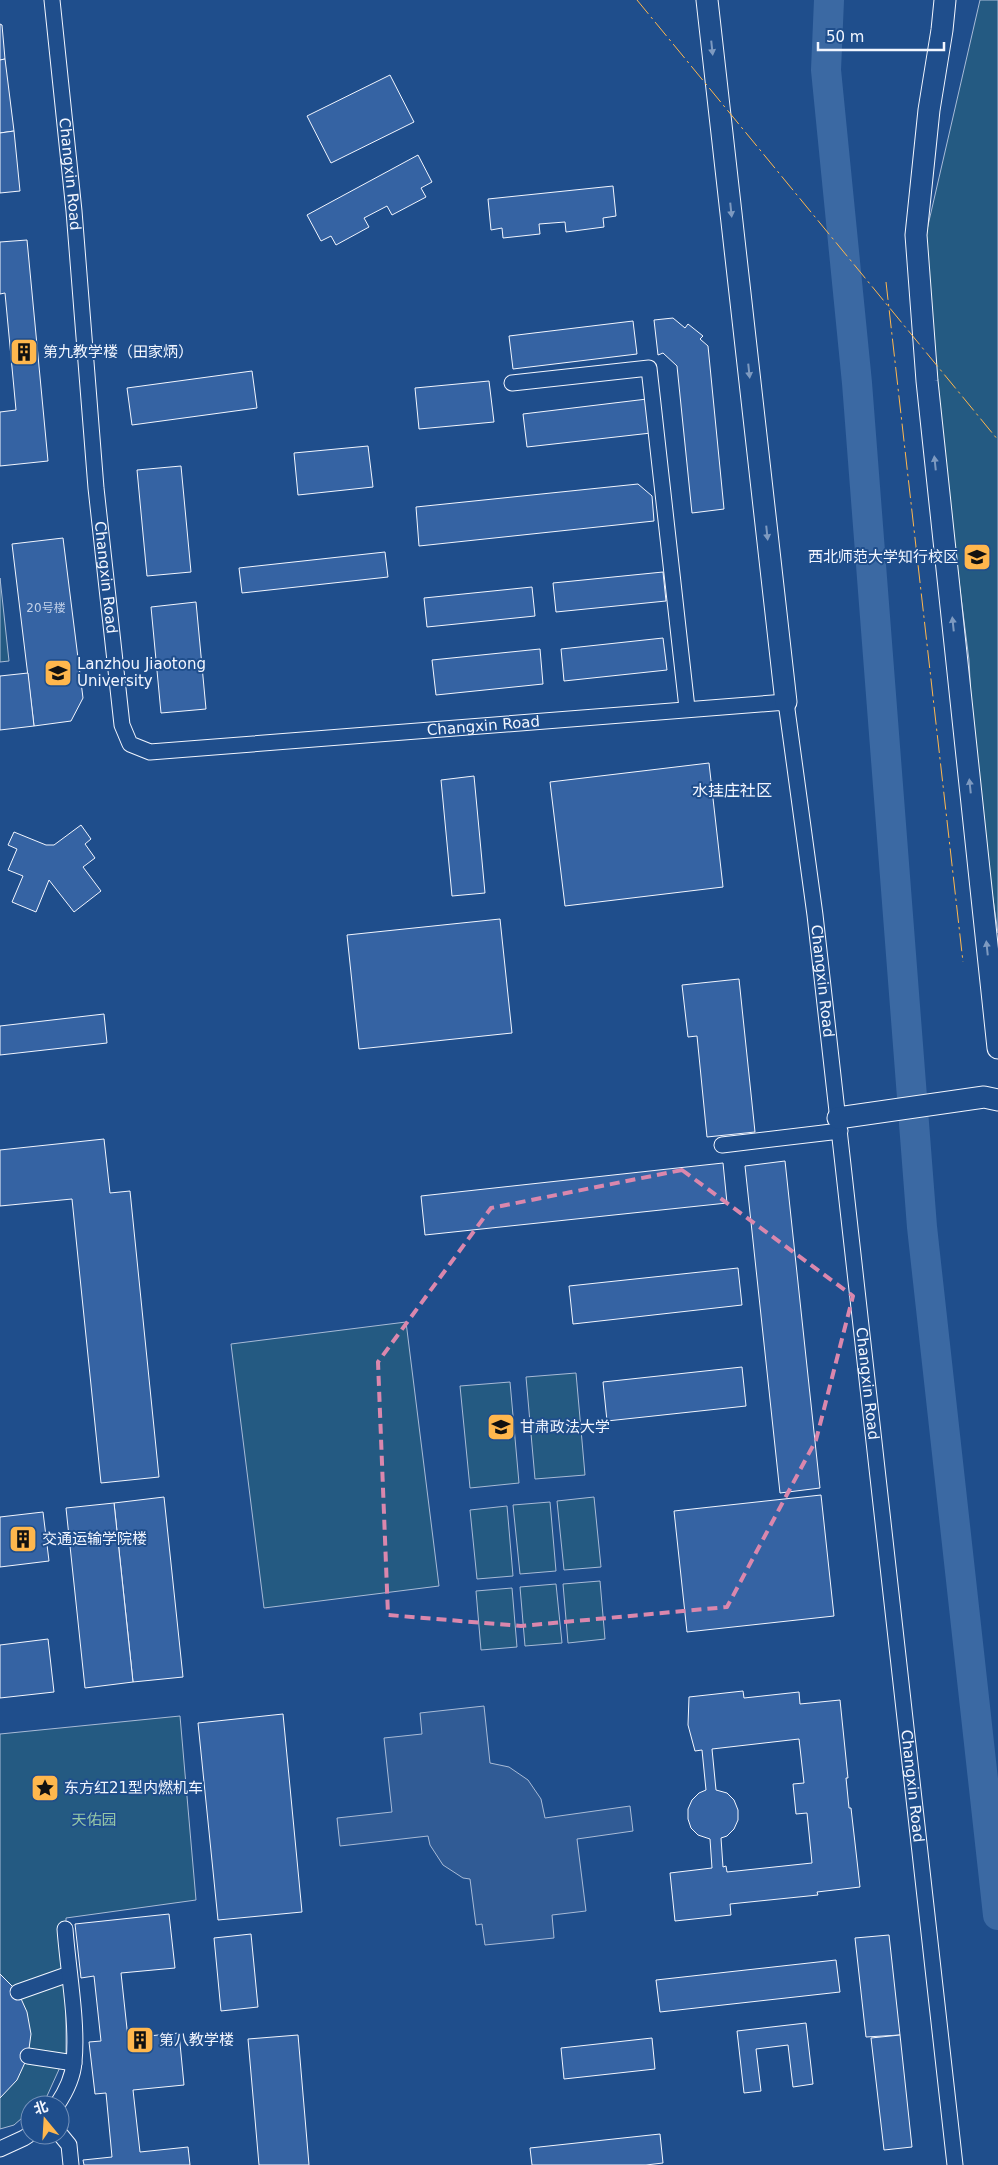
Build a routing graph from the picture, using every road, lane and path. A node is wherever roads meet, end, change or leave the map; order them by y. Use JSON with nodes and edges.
{"nodes":[{"id":1,"x":52,"y":0,"type":"edge"},
{"id":2,"x":707,"y":0,"type":"edge"},
{"id":3,"x":945,"y":0,"type":"edge"},
{"id":4,"x":512,"y":383,"type":"dead end"},
{"id":5,"x":786,"y":702,"type":"junction"},
{"id":6,"x":687,"y":708,"type":"junction"},
{"id":7,"x":998,"y":1048,"type":"edge"},
{"id":8,"x":998,"y":1100,"type":"edge"},
{"id":9,"x":839,"y":1124,"type":"junction"},
{"id":10,"x":722,"y":1145,"type":"dead end"},
{"id":11,"x":65,"y":1930,"type":"dead end"},
{"id":12,"x":69,"y":1974,"type":"junction"},
{"id":13,"x":18,"y":1992,"type":"dead end"},
{"id":14,"x":28,"y":2056,"type":"dead end"},
{"id":15,"x":74,"y":2063,"type":"junction"},
{"id":16,"x":64,"y":2095,"type":"edge"},
{"id":17,"x":20,"y":2140,"type":"edge"},
{"id":18,"x":69,"y":2145,"type":"edge"},
{"id":19,"x":0,"y":2149,"type":"edge"},
{"id":20,"x":71,"y":2165,"type":"edge"},
{"id":21,"x":955,"y":2165,"type":"edge"}],
"edges":[{"from":1,"to":6,"type":"street","name":"Changxin Road"},
{"from":2,"to":5,"type":"street","one_way":true},
{"from":7,"to":3,"type":"street","one_way":true},
{"from":4,"to":6,"type":"street"},
{"from":5,"to":6,"type":"street","name":"Changxin Road"},
{"from":5,"to":9,"type":"street","name":"Changxin Road"},
{"from":8,"to":9,"type":"street"},
{"from":9,"to":10,"type":"street"},
{"from":9,"to":21,"type":"street","name":"Changxin Road"},
{"from":11,"to":12,"type":"street"},
{"from":12,"to":13,"type":"street"},
{"from":12,"to":15,"type":"street"},
{"from":14,"to":15,"type":"street"},
{"from":15,"to":16,"type":"street"},
{"from":17,"to":19,"type":"street"},
{"from":18,"to":20,"type":"street"}]}
